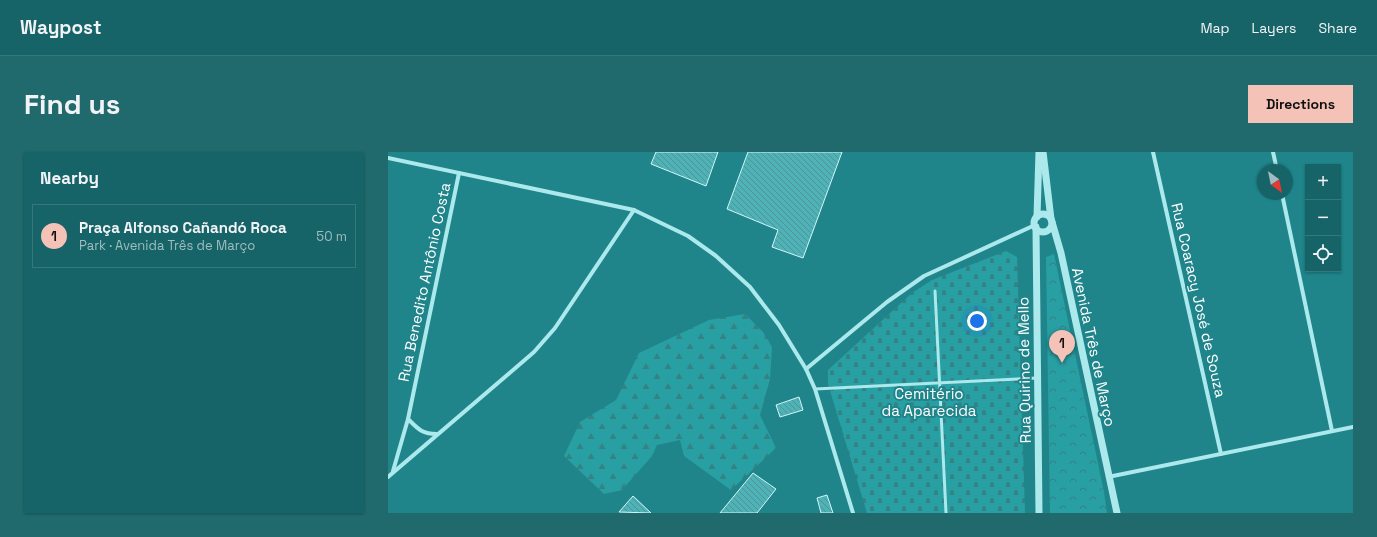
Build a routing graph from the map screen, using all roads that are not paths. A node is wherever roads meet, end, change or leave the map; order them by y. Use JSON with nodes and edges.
{"nodes":[{"id":1,"x":1039,"y":152,"type":"edge"},
{"id":2,"x":1043,"y":152,"type":"edge"},
{"id":3,"x":1152,"y":152,"type":"edge"},
{"id":4,"x":1273,"y":152,"type":"edge"},
{"id":5,"x":388,"y":158,"type":"edge"},
{"id":6,"x":1276,"y":164,"type":"edge"},
{"id":7,"x":459,"y":173,"type":"junction"},
{"id":8,"x":1283,"y":200,"type":"edge"},
{"id":9,"x":634,"y":210,"type":"junction"},
{"id":10,"x":1037,"y":217,"type":"junction"},
{"id":11,"x":1052,"y":221,"type":"junction"},
{"id":12,"x":1035,"y":226,"type":"junction"},
{"id":13,"x":935,"y":291,"type":"dead end"},
{"id":14,"x":806,"y":370,"type":"junction"},
{"id":15,"x":1037,"y":378,"type":"junction"},
{"id":16,"x":939,"y":382,"type":"junction"},
{"id":17,"x":815,"y":389,"type":"junction"},
{"id":18,"x":408,"y":419,"type":"junction"},
{"id":19,"x":1353,"y":427,"type":"edge"},
{"id":20,"x":1332,"y":431,"type":"junction"},
{"id":21,"x":437,"y":434,"type":"junction"},
{"id":22,"x":1221,"y":454,"type":"junction"},
{"id":23,"x":393,"y":472,"type":"junction"},
{"id":24,"x":388,"y":477,"type":"edge"},
{"id":25,"x":1108,"y":477,"type":"junction"},
{"id":26,"x":853,"y":513,"type":"edge"},
{"id":27,"x":946,"y":513,"type":"edge"},
{"id":28,"x":1038,"y":513,"type":"edge"},
{"id":29,"x":1117,"y":513,"type":"edge"}],
"edges":[{"from":1,"to":10,"type":"street"},
{"from":2,"to":11,"type":"street","name":"Avenida Três de Março"},
{"from":3,"to":22,"type":"street","name":"Rua Coaracy José de Souza"},
{"from":4,"to":6,"type":"street"},
{"from":5,"to":7,"type":"street"},
{"from":7,"to":9,"type":"street"},
{"from":7,"to":18,"type":"street","name":"Rua Benedito Antônio Costa"},
{"from":8,"to":20,"type":"street"},
{"from":9,"to":14,"type":"street"},
{"from":9,"to":21,"type":"street"},
{"from":10,"to":11,"type":"street"},
{"from":10,"to":12,"type":"street"},
{"from":11,"to":12,"type":"street"},
{"from":11,"to":25,"type":"street","name":"Avenida Três de Março"},
{"from":12,"to":14,"type":"street"},
{"from":12,"to":15,"type":"street","name":"Rua Quirino de Mello"},
{"from":13,"to":16,"type":"lane"},
{"from":14,"to":17,"type":"street"},
{"from":15,"to":16,"type":"lane"},
{"from":15,"to":28,"type":"street","name":"Rua Quirino de Mello"},
{"from":16,"to":17,"type":"lane"},
{"from":16,"to":27,"type":"lane"},
{"from":17,"to":26,"type":"street"},
{"from":18,"to":21,"type":"street"},
{"from":18,"to":23,"type":"street","name":"Rua Benedito Antônio Costa"},
{"from":19,"to":20,"type":"street"},
{"from":20,"to":22,"type":"street"},
{"from":21,"to":23,"type":"street"},
{"from":22,"to":25,"type":"street"},
{"from":23,"to":24,"type":"street"},
{"from":25,"to":29,"type":"street","name":"Avenida Três de Março"}]}
